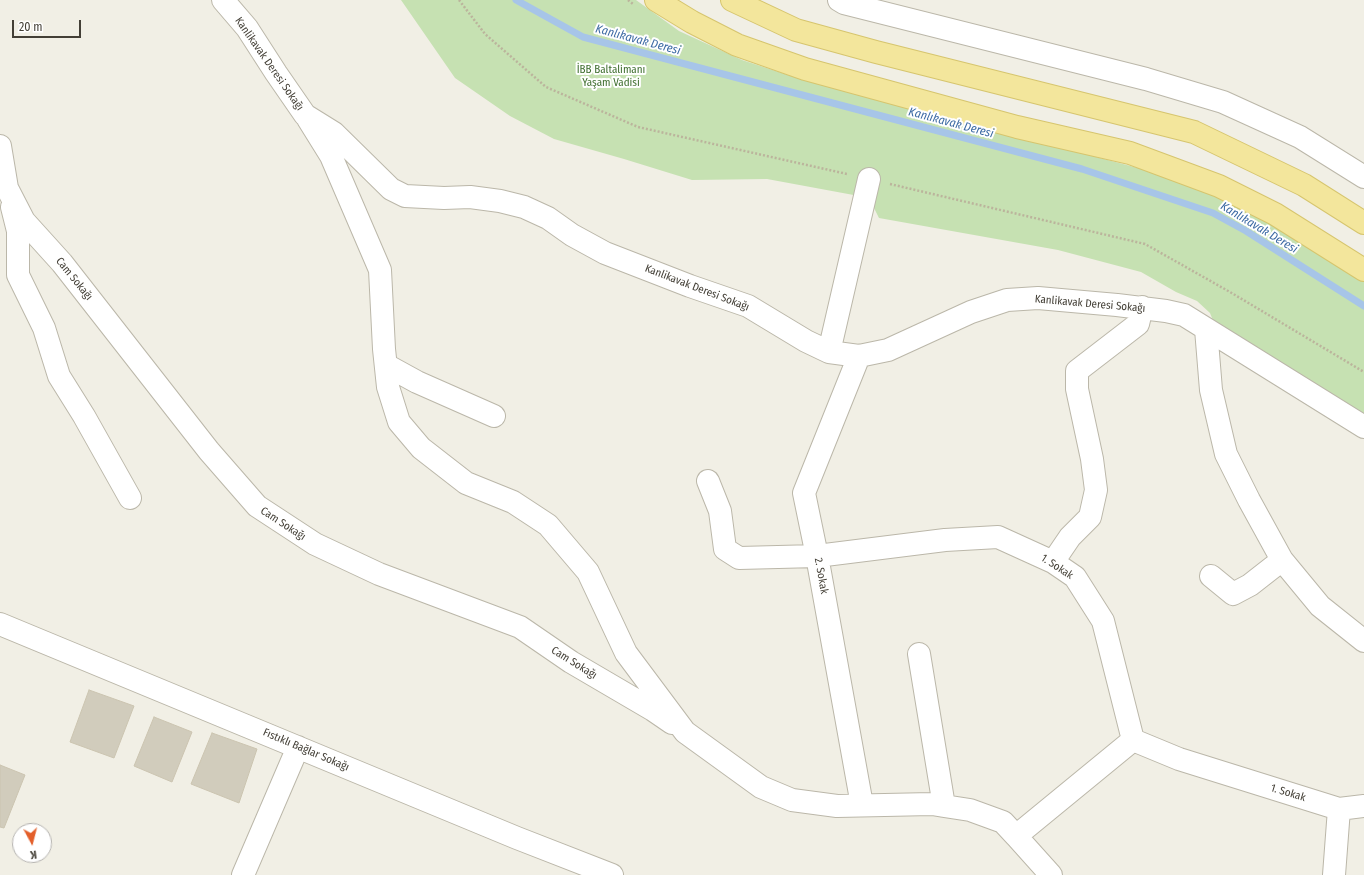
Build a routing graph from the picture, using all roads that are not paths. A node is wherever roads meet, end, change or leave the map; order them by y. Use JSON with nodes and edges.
{"nodes":[{"id":1,"x":223,"y":0,"type":"edge"},
{"id":2,"x":656,"y":0,"type":"edge"},
{"id":3,"x":732,"y":0,"type":"edge"},
{"id":4,"x":839,"y":0,"type":"edge"},
{"id":5,"x":305,"y":115,"type":"junction"},
{"id":6,"x":0,"y":146,"type":"edge"},
{"id":7,"x":1364,"y":177,"type":"edge"},
{"id":8,"x":869,"y":179,"type":"road end"},
{"id":9,"x":7,"y":188,"type":"junction"},
{"id":10,"x":1364,"y":223,"type":"edge"},
{"id":11,"x":1364,"y":270,"type":"edge"},
{"id":12,"x":1142,"y":307,"type":"junction"},
{"id":13,"x":1206,"y":328,"type":"junction"},
{"id":14,"x":829,"y":352,"type":"junction"},
{"id":15,"x":859,"y":356,"type":"junction"},
{"id":16,"x":386,"y":366,"type":"junction"},
{"id":17,"x":494,"y":416,"type":"dead end"},
{"id":18,"x":1364,"y":427,"type":"edge"},
{"id":19,"x":708,"y":481,"type":"dead end"},
{"id":20,"x":130,"y":498,"type":"dead end"},
{"id":21,"x":817,"y":556,"type":"junction"},
{"id":22,"x":1282,"y":560,"type":"junction"},
{"id":23,"x":1053,"y":562,"type":"junction"},
{"id":24,"x":1212,"y":576,"type":"dead end"},
{"id":25,"x":0,"y":624,"type":"edge"},
{"id":26,"x":1364,"y":641,"type":"edge"},
{"id":27,"x":918,"y":654,"type":"dead end"},
{"id":28,"x":685,"y":732,"type":"junction"},
{"id":29,"x":1133,"y":740,"type":"junction"},
{"id":30,"x":298,"y":747,"type":"junction"},
{"id":31,"x":862,"y":805,"type":"junction"},
{"id":32,"x":944,"y":806,"type":"junction"},
{"id":33,"x":1364,"y":806,"type":"edge"},
{"id":34,"x":1339,"y":809,"type":"junction"},
{"id":35,"x":1016,"y":836,"type":"junction"},
{"id":36,"x":243,"y":875,"type":"edge"},
{"id":37,"x":612,"y":875,"type":"edge"},
{"id":38,"x":1052,"y":875,"type":"edge"},
{"id":39,"x":1334,"y":875,"type":"edge"}],
"edges":[{"from":1,"to":5,"type":"street","name":"Kanlikavak Deresi Sokağı"},
{"from":2,"to":11,"type":"main road"},
{"from":3,"to":10,"type":"main road"},
{"from":4,"to":7,"type":"street"},
{"from":5,"to":14,"type":"street","name":"Kanlikavak Deresi Sokağı"},
{"from":5,"to":16,"type":"street"},
{"from":6,"to":9,"type":"street","name":"Cam Sokağı"},
{"from":8,"to":14,"type":"street"},
{"from":9,"to":20,"type":"street"},
{"from":9,"to":28,"type":"street","name":"Cam Sokağı"},
{"from":12,"to":13,"type":"street","name":"Kanlikavak Deresi Sokağı"},
{"from":12,"to":15,"type":"street","name":"Kanlikavak Deresi Sokağı"},
{"from":12,"to":23,"type":"street"},
{"from":13,"to":18,"type":"street","name":"Kanlikavak Deresi Sokağı"},
{"from":13,"to":22,"type":"street"},
{"from":14,"to":15,"type":"street","name":"Kanlikavak Deresi Sokağı"},
{"from":15,"to":21,"type":"street","name":"2. Sokak"},
{"from":16,"to":17,"type":"street"},
{"from":16,"to":28,"type":"street"},
{"from":19,"to":21,"type":"street","name":"1. Sokak"},
{"from":21,"to":23,"type":"street","name":"1. Sokak"},
{"from":21,"to":31,"type":"street","name":"2. Sokak"},
{"from":22,"to":24,"type":"street"},
{"from":22,"to":26,"type":"street"},
{"from":23,"to":29,"type":"street","name":"1. Sokak"},
{"from":25,"to":30,"type":"street","name":"Fıstıklı Bağlar Sokağı"},
{"from":27,"to":32,"type":"street"},
{"from":28,"to":31,"type":"street","name":"Cam Sokağı"},
{"from":29,"to":34,"type":"street","name":"1. Sokak"},
{"from":29,"to":35,"type":"street"},
{"from":30,"to":36,"type":"street"},
{"from":30,"to":37,"type":"street","name":"Fıstıklı Bağlar Sokağı"},
{"from":31,"to":32,"type":"street","name":"Cam Sokağı"},
{"from":32,"to":35,"type":"street","name":"Cam Sokağı"},
{"from":33,"to":34,"type":"street","name":"1. Sokak"},
{"from":34,"to":39,"type":"street"},
{"from":35,"to":38,"type":"street","name":"Cam Sokağı"}]}
